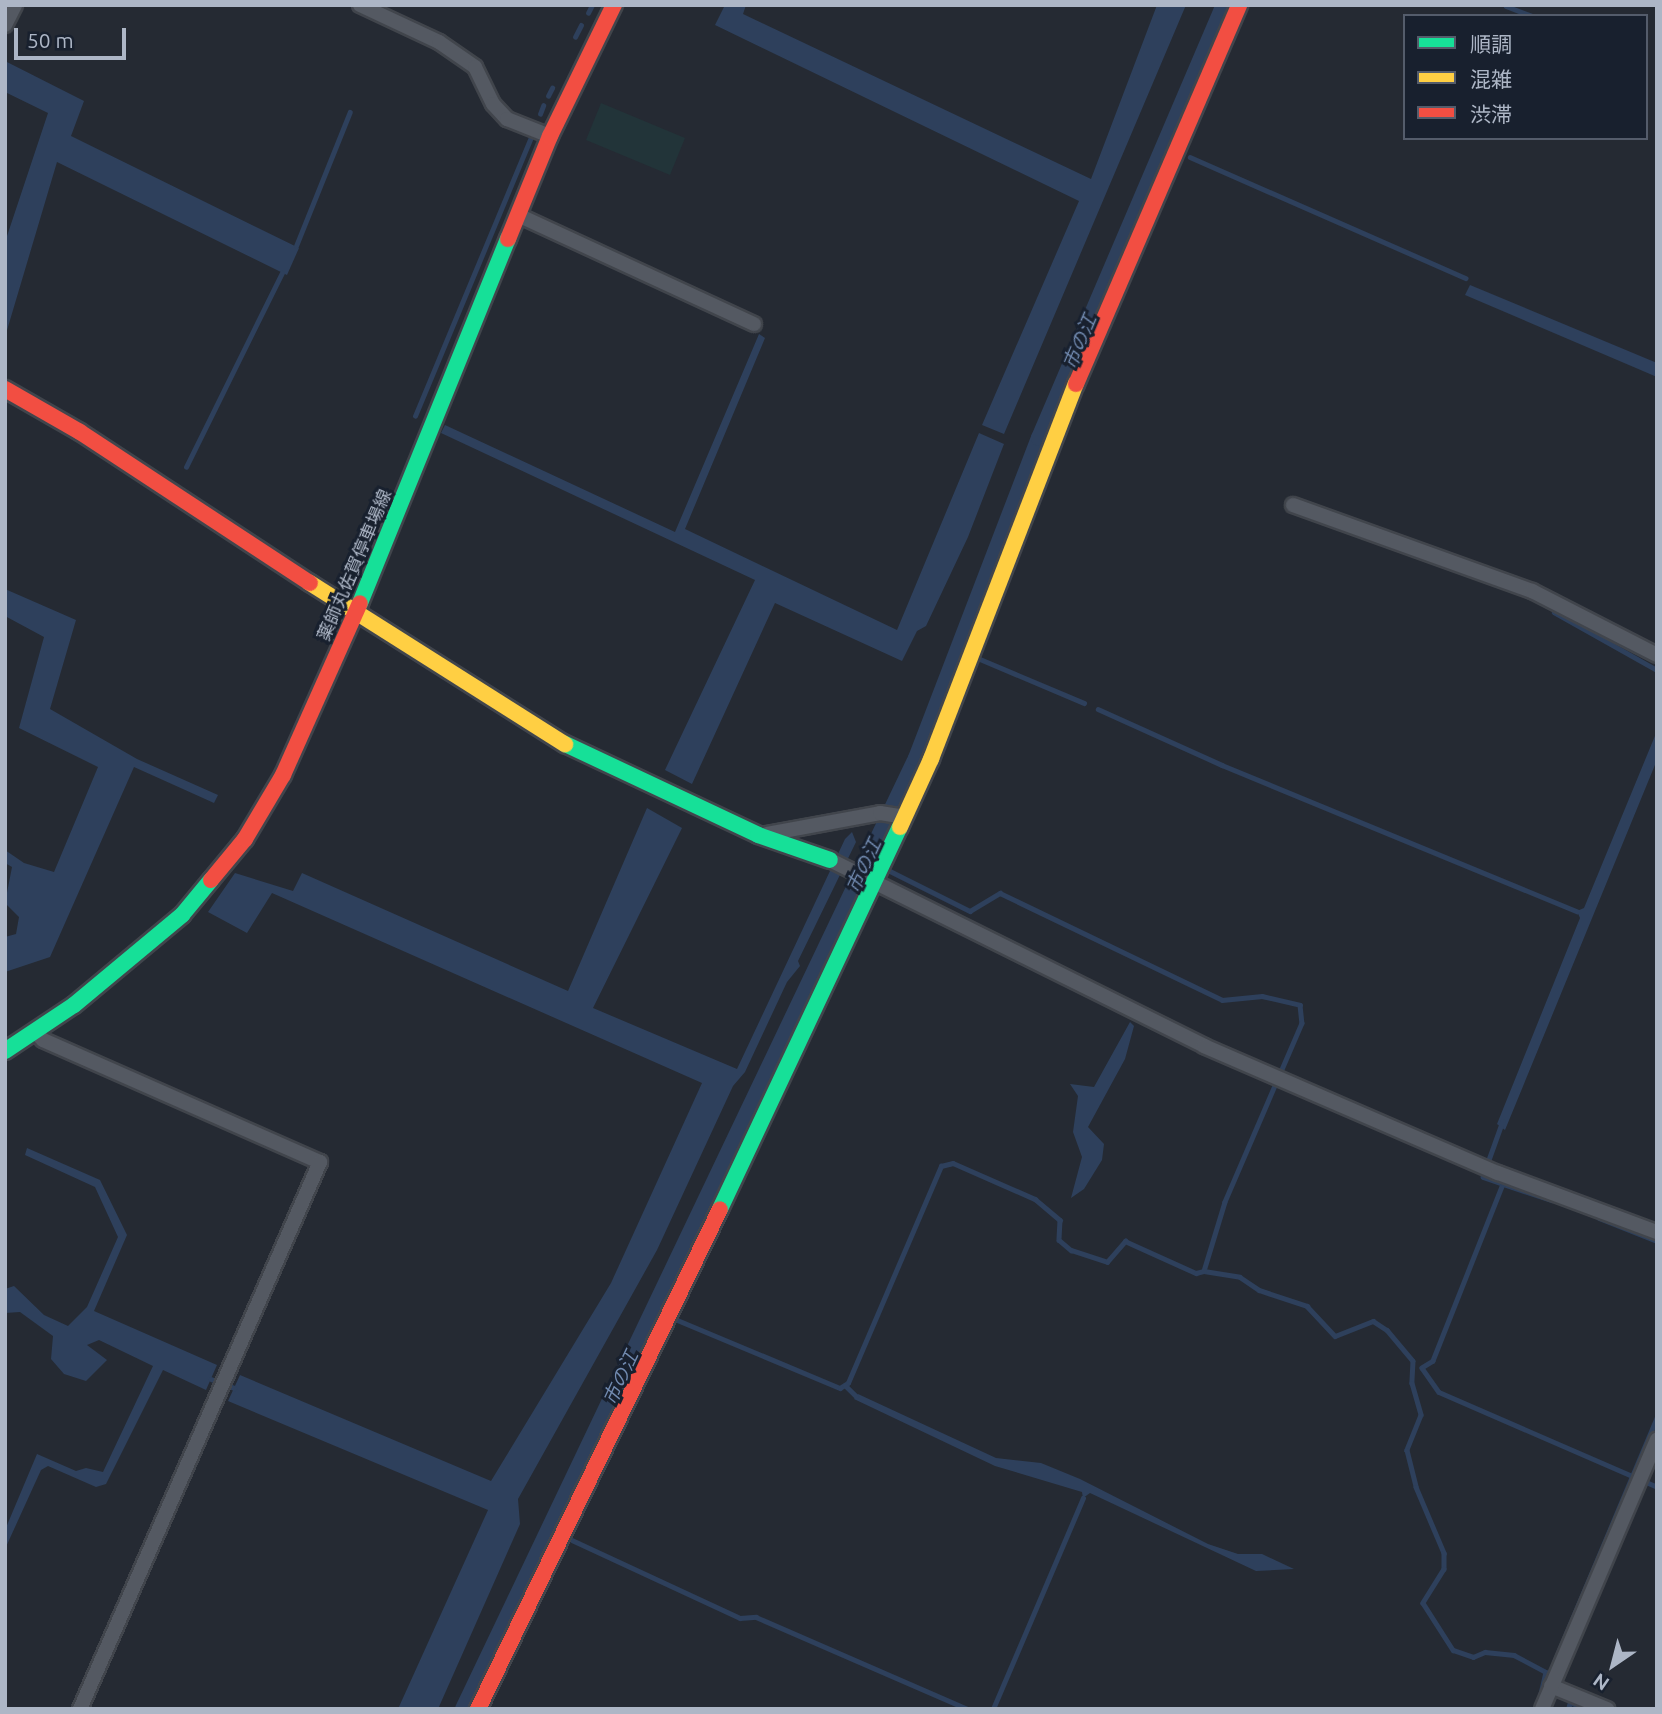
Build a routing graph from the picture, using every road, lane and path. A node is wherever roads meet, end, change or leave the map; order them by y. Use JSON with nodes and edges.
{"nodes":[{"id":1,"x":15,"y":5,"type":"edge"},
{"id":2,"x":360,"y":5,"type":"edge"},
{"id":3,"x":614,"y":5,"type":"edge"},
{"id":4,"x":1239,"y":5,"type":"edge"},
{"id":5,"x":5,"y":25,"type":"edge"},
{"id":6,"x":550,"y":136,"type":"junction"},
{"id":7,"x":518,"y":215,"type":"junction"},
{"id":8,"x":754,"y":324,"type":"dead end"},
{"id":9,"x":5,"y":388,"type":"edge"},
{"id":10,"x":1293,"y":505,"type":"dead end"},
{"id":11,"x":356,"y":613,"type":"junction"},
{"id":12,"x":1657,"y":655,"type":"edge"},
{"id":13,"x":904,"y":817,"type":"junction"},
{"id":14,"x":758,"y":835,"type":"junction"},
{"id":15,"x":841,"y":865,"type":"joint"},
{"id":16,"x":879,"y":871,"type":"junction"},
{"id":17,"x":35,"y":1032,"type":"junction"},
{"id":18,"x":5,"y":1051,"type":"edge"},
{"id":19,"x":1657,"y":1232,"type":"edge"},
{"id":20,"x":1657,"y":1439,"type":"edge"},
{"id":21,"x":1552,"y":1686,"type":"junction"},
{"id":22,"x":79,"y":1709,"type":"edge"},
{"id":23,"x":478,"y":1709,"type":"edge"},
{"id":24,"x":1542,"y":1709,"type":"edge"},
{"id":25,"x":1607,"y":1709,"type":"edge"}],
"edges":[{"from":1,"to":5,"type":"street"},
{"from":2,"to":6,"type":"street"},
{"from":3,"to":6,"type":"street","name":"薬師丸佐賀停車場線"},
{"from":4,"to":13,"type":"street"},
{"from":6,"to":7,"type":"street","name":"薬師丸佐賀停車場線"},
{"from":7,"to":8,"type":"street"},
{"from":7,"to":11,"type":"street","name":"薬師丸佐賀停車場線"},
{"from":9,"to":11,"type":"street"},
{"from":10,"to":12,"type":"street"},
{"from":11,"to":14,"type":"street"},
{"from":11,"to":17,"type":"street","name":"薬師丸佐賀停車場線"},
{"from":13,"to":14,"type":"street"},
{"from":13,"to":16,"type":"street"},
{"from":14,"to":15,"type":"street"},
{"from":15,"to":16,"type":"street"},
{"from":16,"to":19,"type":"street"},
{"from":16,"to":23,"type":"street"},
{"from":17,"to":18,"type":"street","name":"薬師丸佐賀停車場線"},
{"from":17,"to":22,"type":"street"},
{"from":20,"to":21,"type":"street"},
{"from":21,"to":24,"type":"street"},
{"from":21,"to":25,"type":"street"}]}
